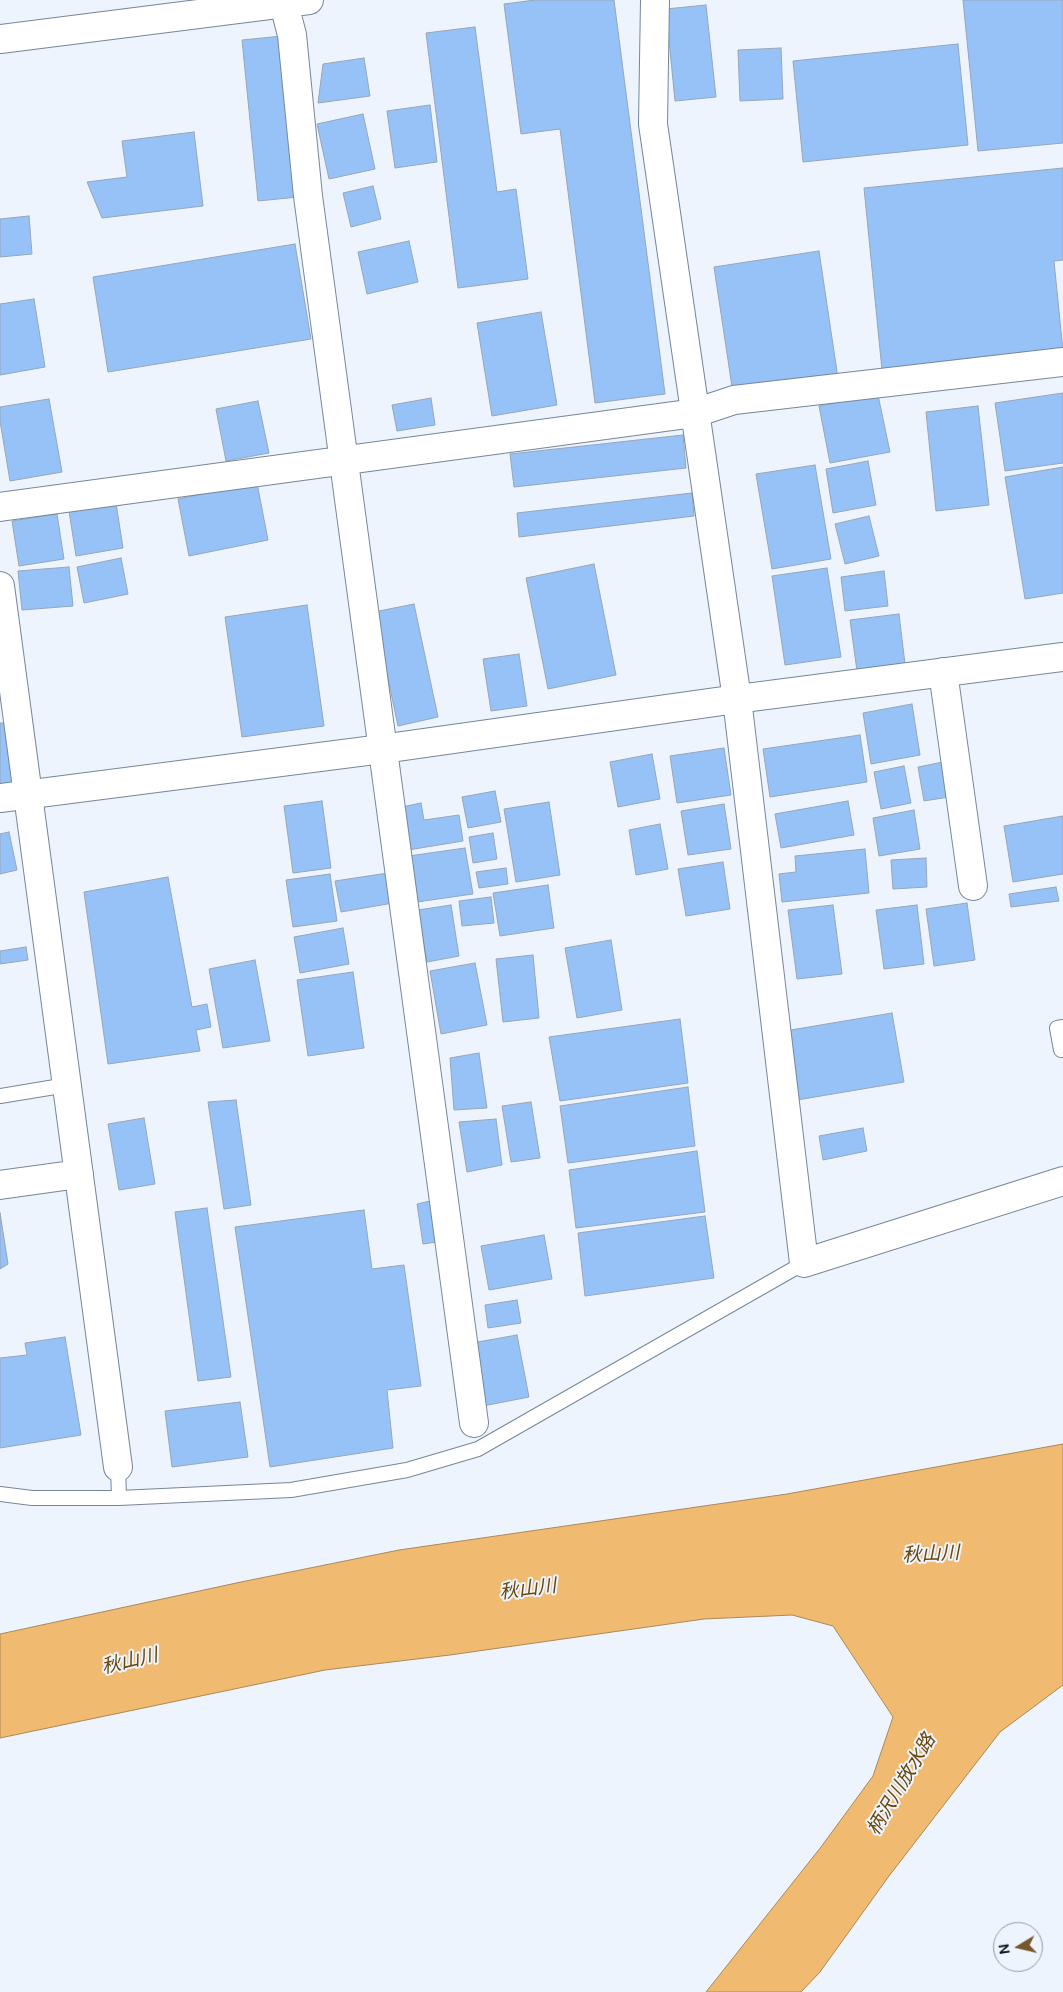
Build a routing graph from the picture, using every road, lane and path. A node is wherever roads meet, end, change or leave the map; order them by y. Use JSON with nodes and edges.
{"nodes":[{"id":1,"x":655,"y":0,"type":"edge"},
{"id":2,"x":296,"y":2,"type":"edge"},
{"id":3,"x":0,"y":39,"type":"edge"},
{"id":4,"x":1063,"y":362,"type":"edge"},
{"id":5,"x":695,"y":413,"type":"junction"},
{"id":6,"x":344,"y":462,"type":"junction"},
{"id":7,"x":0,"y":507,"type":"edge"},
{"id":8,"x":0,"y":586,"type":"edge"},
{"id":9,"x":1063,"y":657,"type":"edge"},
{"id":10,"x":943,"y":672,"type":"junction"},
{"id":11,"x":737,"y":699,"type":"junction"},
{"id":12,"x":382,"y":749,"type":"junction"},
{"id":13,"x":28,"y":794,"type":"junction"},
{"id":14,"x":0,"y":798,"type":"edge"},
{"id":15,"x":973,"y":886,"type":"dead end"},
{"id":16,"x":1063,"y":1027,"type":"edge"},
{"id":17,"x":1061,"y":1050,"type":"dead end"},
{"id":18,"x":67,"y":1085,"type":"junction"},
{"id":19,"x":0,"y":1096,"type":"edge"},
{"id":20,"x":79,"y":1174,"type":"junction"},
{"id":21,"x":1063,"y":1181,"type":"edge"},
{"id":22,"x":0,"y":1185,"type":"edge"},
{"id":23,"x":804,"y":1263,"type":"junction"},
{"id":24,"x":476,"y":1436,"type":"junction"},
{"id":25,"x":118,"y":1467,"type":"joint"},
{"id":26,"x":0,"y":1494,"type":"edge"},
{"id":27,"x":119,"y":1498,"type":"junction"}],
"edges":[{"from":1,"to":5,"type":"street"},
{"from":2,"to":3,"type":"street"},
{"from":2,"to":6,"type":"street"},
{"from":4,"to":5,"type":"street"},
{"from":5,"to":6,"type":"street"},
{"from":5,"to":11,"type":"street"},
{"from":6,"to":7,"type":"street"},
{"from":6,"to":12,"type":"street"},
{"from":8,"to":13,"type":"street"},
{"from":9,"to":10,"type":"street"},
{"from":10,"to":11,"type":"street"},
{"from":10,"to":15,"type":"street"},
{"from":11,"to":12,"type":"street"},
{"from":11,"to":23,"type":"street"},
{"from":12,"to":13,"type":"street"},
{"from":12,"to":24,"type":"street"},
{"from":13,"to":14,"type":"street"},
{"from":13,"to":18,"type":"street"},
{"from":16,"to":17,"type":"lane"},
{"from":18,"to":19,"type":"lane"},
{"from":18,"to":20,"type":"street"},
{"from":20,"to":22,"type":"street"},
{"from":20,"to":25,"type":"street"},
{"from":21,"to":23,"type":"street"},
{"from":23,"to":24,"type":"lane"},
{"from":24,"to":27,"type":"lane"},
{"from":25,"to":27,"type":"lane"},
{"from":26,"to":27,"type":"lane"}]}
